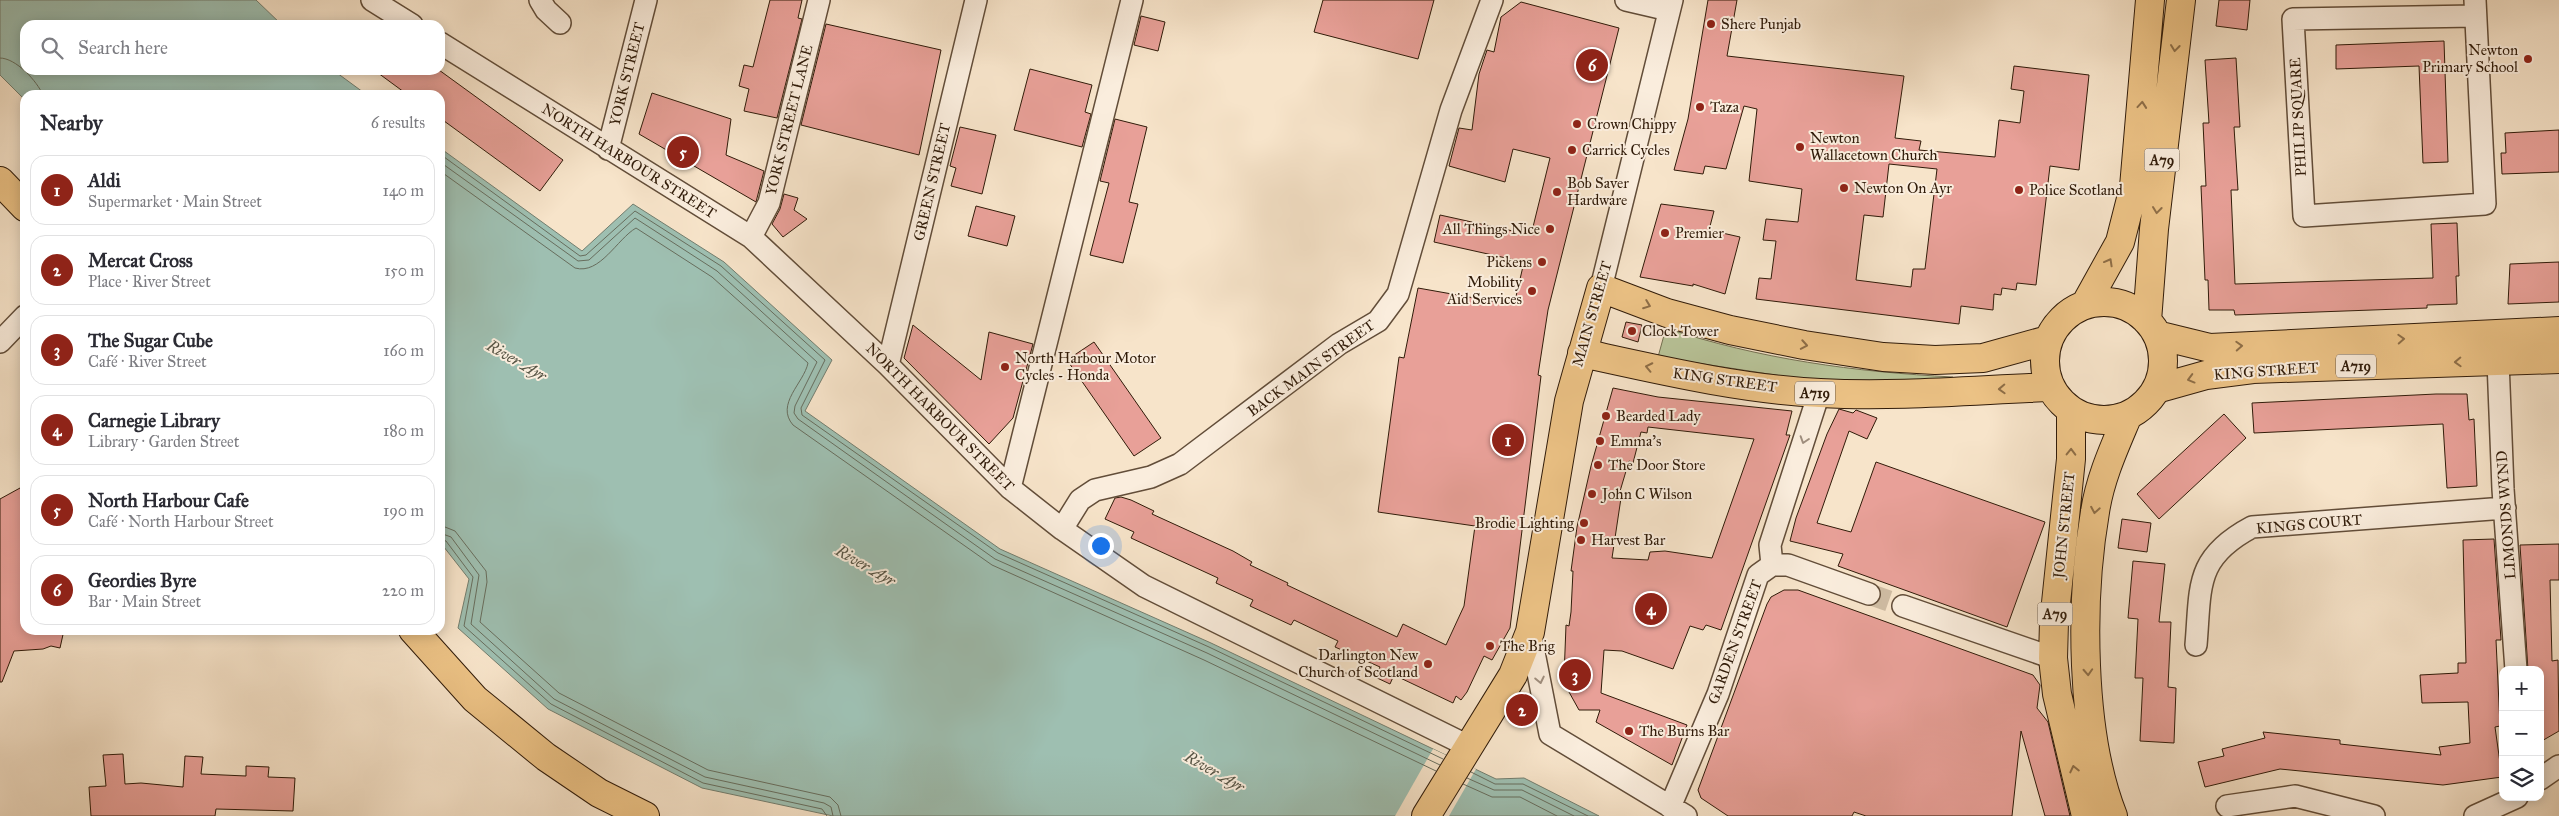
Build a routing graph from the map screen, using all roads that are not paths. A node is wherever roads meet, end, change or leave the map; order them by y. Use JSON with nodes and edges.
{"nodes":[{"id":1,"x":372,"y":0,"type":"edge"},
{"id":2,"x":540,"y":0,"type":"edge"},
{"id":3,"x":646,"y":0,"type":"edge"},
{"id":4,"x":820,"y":0,"type":"edge"},
{"id":5,"x":976,"y":0,"type":"edge"},
{"id":6,"x":1132,"y":0,"type":"edge"},
{"id":7,"x":1492,"y":0,"type":"edge"},
{"id":8,"x":1626,"y":0,"type":"edge"},
{"id":9,"x":2150,"y":0,"type":"edge"},
{"id":10,"x":2181,"y":0,"type":"edge"},
{"id":11,"x":1670,"y":5,"type":"edge"},
{"id":12,"x":2475,"y":8,"type":"edge"},
{"id":13,"x":404,"y":20,"type":"edge"},
{"id":14,"x":560,"y":23,"type":"dead end"},
{"id":15,"x":445,"y":46,"type":"edge"},
{"id":16,"x":608,"y":149,"type":"junction"},
{"id":17,"x":0,"y":181,"type":"edge"},
{"id":18,"x":20,"y":202,"type":"edge"},
{"id":19,"x":751,"y":237,"type":"junction"},
{"id":20,"x":1601,"y":288,"type":"junction"},
{"id":21,"x":2085,"y":305,"type":"junction"},
{"id":22,"x":20,"y":321,"type":"edge"},
{"id":23,"x":2152,"y":328,"type":"junction"},
{"id":24,"x":2559,"y":332,"type":"edge"},
{"id":25,"x":2048,"y":340,"type":"junction"},
{"id":26,"x":0,"y":342,"type":"edge"},
{"id":27,"x":1582,"y":352,"type":"junction"},
{"id":28,"x":2559,"y":358,"type":"edge"},
{"id":29,"x":2498,"y":361,"type":"junction"},
{"id":30,"x":888,"y":365,"type":"junction"},
{"id":31,"x":2051,"y":387,"type":"junction"},
{"id":32,"x":2156,"y":389,"type":"junction"},
{"id":33,"x":1819,"y":393,"type":"junction"},
{"id":34,"x":2071,"y":410,"type":"junction"},
{"id":35,"x":2128,"y":415,"type":"junction"},
{"id":36,"x":1010,"y":488,"type":"junction"},
{"id":37,"x":2505,"y":508,"type":"junction"},
{"id":38,"x":1062,"y":529,"type":"junction"},
{"id":39,"x":1772,"y":565,"type":"junction"},
{"id":40,"x":1869,"y":594,"type":"tunnel mouth"},
{"id":41,"x":1903,"y":606,"type":"tunnel mouth"},
{"id":42,"x":1530,"y":632,"type":"junction"},
{"id":43,"x":417,"y":635,"type":"edge"},
{"id":44,"x":2196,"y":645,"type":"dead end"},
{"id":45,"x":2053,"y":658,"type":"junction"},
{"id":46,"x":2516,"y":666,"type":"edge"},
{"id":47,"x":1465,"y":751,"type":"junction"},
{"id":48,"x":2559,"y":766,"type":"edge"},
{"id":49,"x":2544,"y":776,"type":"edge"},
{"id":50,"x":2513,"y":801,"type":"edge"},
{"id":51,"x":2227,"y":806,"type":"dead end"},
{"id":52,"x":1678,"y":812,"type":"edge"},
{"id":53,"x":2362,"y":815,"type":"edge"},
{"id":54,"x":645,"y":816,"type":"edge"},
{"id":55,"x":1426,"y":816,"type":"edge"},
{"id":56,"x":2086,"y":816,"type":"edge"},
{"id":57,"x":2113,"y":816,"type":"edge"},
{"id":58,"x":2475,"y":816,"type":"edge"}],
"edges":[{"from":1,"to":13,"type":"street"},
{"from":2,"to":14,"type":"street"},
{"from":3,"to":16,"type":"street","name":"YORK STREET"},
{"from":4,"to":19,"type":"street","name":"YORK STREET LANE"},
{"from":5,"to":30,"type":"street","name":"GREEN STREET"},
{"from":6,"to":36,"type":"street"},
{"from":7,"to":38,"type":"street","name":"BACK MAIN STREET"},
{"from":8,"to":11,"type":"street"},
{"from":21,"to":9,"type":"main road","number":"A79","one_way":true},
{"from":10,"to":23,"type":"main road","number":"A79","one_way":true},
{"from":11,"to":20,"type":"street","name":"MAIN STREET"},
{"from":12,"to":12,"type":"street","name":"PHILIP SQUARE"},
{"from":15,"to":16,"type":"street","name":"NORTH HARBOUR STREET"},
{"from":16,"to":19,"type":"street","name":"NORTH HARBOUR STREET"},
{"from":17,"to":18,"type":"main road"},
{"from":19,"to":30,"type":"street","name":"NORTH HARBOUR STREET"},
{"from":20,"to":25,"type":"main road","one_way":true},
{"from":20,"to":27,"type":"main road","name":"MAIN STREET"},
{"from":21,"to":23,"type":"main road","name":"KING STREET","number":"A79"},
{"from":21,"to":25,"type":"main road","name":"KING STREET","number":"A79"},
{"from":22,"to":26,"type":"street"},
{"from":23,"to":24,"type":"main road","name":"KING STREET","number":"A719","one_way":true},
{"from":23,"to":32,"type":"main road","number":"A79"},
{"from":25,"to":31,"type":"main road","name":"KING STREET","number":"A79"},
{"from":33,"to":27,"type":"main road","name":"KING STREET","number":"A719","one_way":true},
{"from":27,"to":42,"type":"main road","name":"MAIN STREET"},
{"from":28,"to":29,"type":"main road","name":"KING STREET","number":"A719"},
{"from":29,"to":32,"type":"main road","name":"KING STREET","number":"A719","one_way":true},
{"from":29,"to":37,"type":"street","name":"LIMONDS WYND"},
{"from":30,"to":36,"type":"street","name":"NORTH HARBOUR STREET"},
{"from":31,"to":33,"type":"main road","name":"KING STREET","number":"A719","one_way":true},
{"from":31,"to":34,"type":"main road","name":"KING STREET","number":"A79"},
{"from":32,"to":35,"type":"main road","name":"KING STREET","number":"A79"},
{"from":33,"to":39,"type":"street","name":"GARDEN STREET","one_way":true},
{"from":34,"to":35,"type":"main road","name":"KING STREET","number":"A79"},
{"from":45,"to":34,"type":"main road","name":"JOHN STREET","number":"A79","one_way":true},
{"from":35,"to":57,"type":"main road","name":"JOHN STREET","number":"A79","one_way":true},
{"from":36,"to":38,"type":"street","name":"NORTH HARBOUR STREET"},
{"from":37,"to":44,"type":"street","name":"KINGS COURT"},
{"from":37,"to":46,"type":"street","name":"LIMONDS WYND"},
{"from":38,"to":47,"type":"street","name":"NORTH HARBOUR STREET"},
{"from":39,"to":40,"type":"street"},
{"from":39,"to":52,"type":"street","name":"GARDEN STREET"},
{"from":41,"to":45,"type":"street"},
{"from":42,"to":47,"type":"main road","name":"MAIN STREET"},
{"from":42,"to":52,"type":"street","one_way":true},
{"from":43,"to":54,"type":"main road"},
{"from":56,"to":45,"type":"main road","name":"JOHN STREET","number":"A79","one_way":true},
{"from":47,"to":55,"type":"main road","name":"MAIN STREET"},
{"from":48,"to":49,"type":"street"},
{"from":50,"to":58,"type":"street"},
{"from":51,"to":53,"type":"street"}]}
